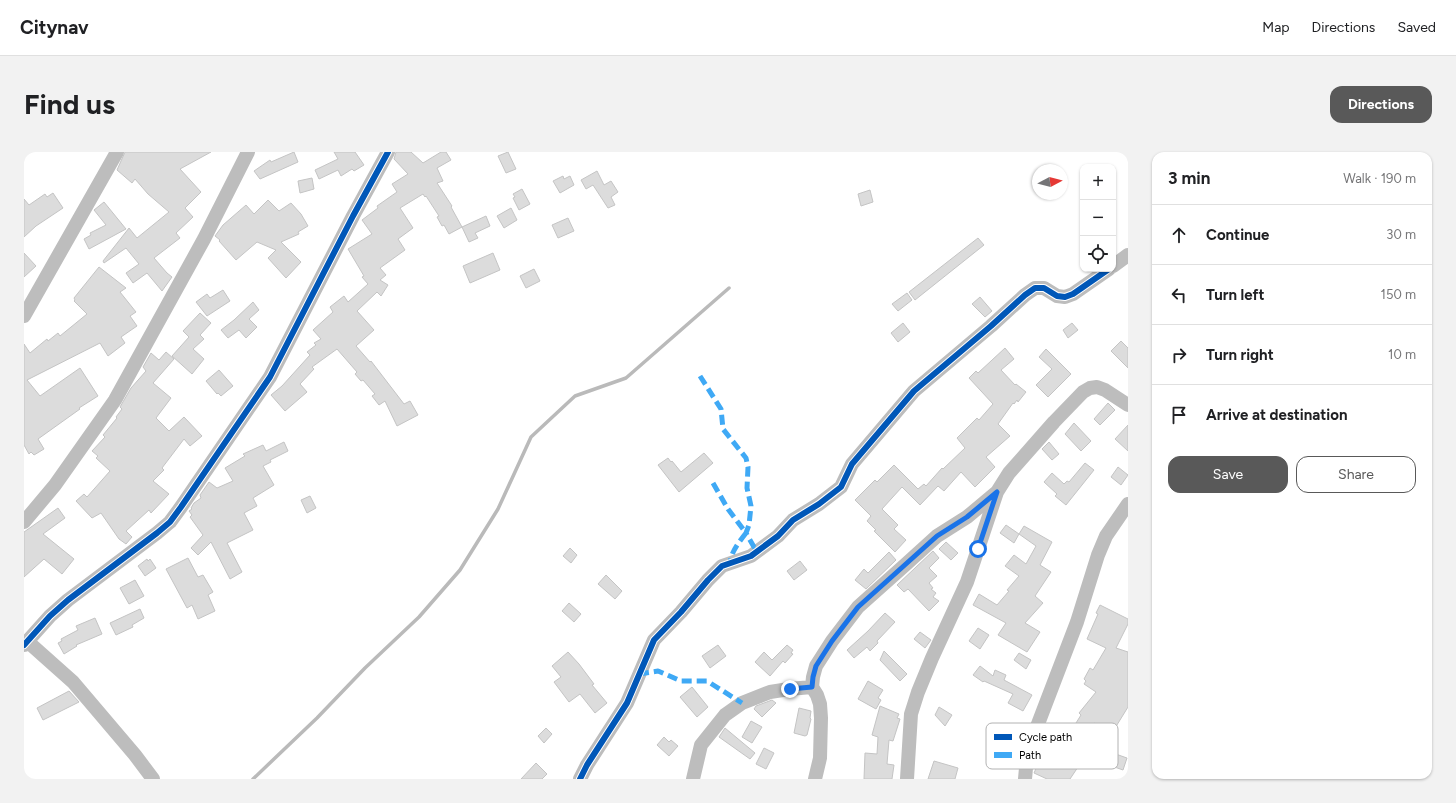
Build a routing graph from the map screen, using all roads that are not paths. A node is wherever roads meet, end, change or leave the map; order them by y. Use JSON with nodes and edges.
{"nodes":[{"id":1,"x":117,"y":152,"type":"edge"},
{"id":2,"x":248,"y":152,"type":"edge"},
{"id":3,"x":388,"y":152,"type":"edge"},
{"id":4,"x":1128,"y":255,"type":"edge"},
{"id":5,"x":1116,"y":264,"type":"edge"},
{"id":6,"x":1105,"y":272,"type":"edge"},
{"id":7,"x":24,"y":316,"type":"edge"},
{"id":8,"x":1128,"y":405,"type":"edge"},
{"id":9,"x":997,"y":492,"type":"junction"},
{"id":10,"x":1128,"y":504,"type":"edge"},
{"id":11,"x":24,"y":522,"type":"edge"},
{"id":12,"x":26,"y":643,"type":"edge"},
{"id":13,"x":812,"y":687,"type":"junction"},
{"id":14,"x":1038,"y":723,"type":"edge"},
{"id":15,"x":1026,"y":769,"type":"edge"},
{"id":16,"x":153,"y":779,"type":"edge"},
{"id":17,"x":580,"y":779,"type":"edge"},
{"id":18,"x":693,"y":779,"type":"edge"},
{"id":19,"x":815,"y":779,"type":"edge"},
{"id":20,"x":907,"y":779,"type":"edge"},
{"id":21,"x":1025,"y":779,"type":"edge"}],
"edges":[{"from":1,"to":7,"type":"street"},
{"from":2,"to":11,"type":"street"},
{"from":3,"to":12,"type":"street"},
{"from":4,"to":5,"type":"street"},
{"from":6,"to":17,"type":"street"},
{"from":8,"to":9,"type":"street"},
{"from":9,"to":13,"type":"street"},
{"from":9,"to":20,"type":"street"},
{"from":10,"to":14,"type":"street"},
{"from":12,"to":16,"type":"street"},
{"from":13,"to":18,"type":"street"},
{"from":13,"to":19,"type":"street"},
{"from":15,"to":21,"type":"street"}]}
